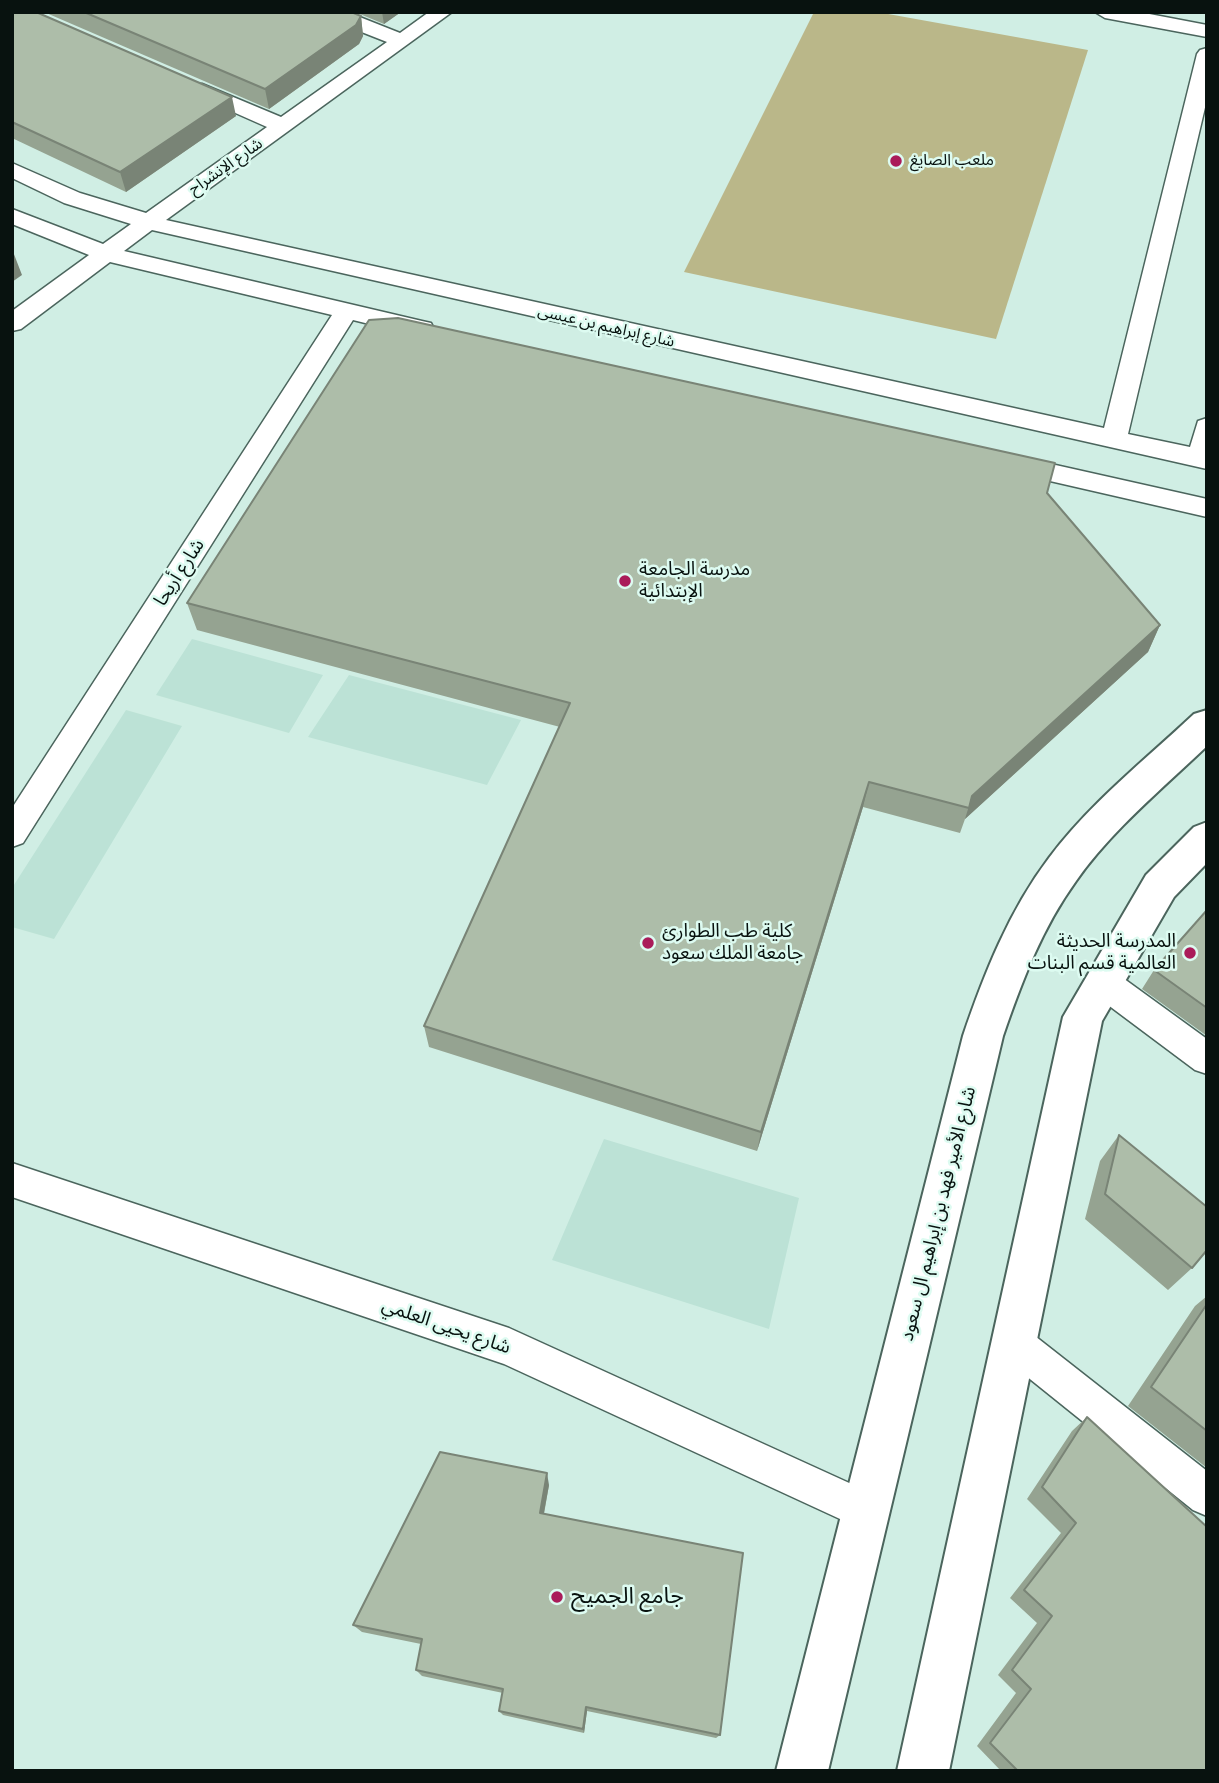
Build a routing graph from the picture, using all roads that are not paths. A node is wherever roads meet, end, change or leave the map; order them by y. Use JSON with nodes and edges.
{"nodes":[{"id":1,"x":328,"y":12,"type":"edge"},
{"id":2,"x":442,"y":12,"type":"edge"},
{"id":3,"x":1105,"y":12,"type":"edge"},
{"id":4,"x":1207,"y":31,"type":"edge"},
{"id":5,"x":401,"y":40,"type":"junction"},
{"id":6,"x":1207,"y":54,"type":"edge"},
{"id":7,"x":170,"y":78,"type":"edge"},
{"id":8,"x":284,"y":127,"type":"junction"},
{"id":9,"x":12,"y":170,"type":"edge"},
{"id":10,"x":12,"y":216,"type":"edge"},
{"id":11,"x":146,"y":223,"type":"junction"},
{"id":12,"x":107,"y":254,"type":"junction"},
{"id":13,"x":347,"y":312,"type":"junction"},
{"id":14,"x":12,"y":323,"type":"edge"},
{"id":15,"x":446,"y":334,"type":"edge"},
{"id":16,"x":1207,"y":427,"type":"edge"},
{"id":17,"x":1114,"y":439,"type":"junction"},
{"id":18,"x":989,"y":458,"type":"edge"},
{"id":19,"x":1204,"y":459,"type":"edge"},
{"id":20,"x":1207,"y":508,"type":"edge"},
{"id":21,"x":1207,"y":724,"type":"edge"},
{"id":22,"x":12,"y":834,"type":"edge"},
{"id":23,"x":1207,"y":838,"type":"edge"},
{"id":24,"x":1104,"y":983,"type":"junction"},
{"id":25,"x":1207,"y":1059,"type":"edge"},
{"id":26,"x":12,"y":1180,"type":"edge"},
{"id":27,"x":1013,"y":1342,"type":"junction"},
{"id":28,"x":1207,"y":1496,"type":"edge"},
{"id":29,"x":866,"y":1511,"type":"junction"},
{"id":30,"x":802,"y":1771,"type":"edge"},
{"id":31,"x":923,"y":1771,"type":"edge"}],
"edges":[{"from":1,"to":5,"type":"street"},
{"from":2,"to":5,"type":"street","name":"شارع الإنشراح"},
{"from":3,"to":4,"type":"street"},
{"from":5,"to":8,"type":"street","name":"شارع الإنشراح"},
{"from":6,"to":17,"type":"street"},
{"from":7,"to":8,"type":"street"},
{"from":8,"to":11,"type":"street","name":"شارع الإنشراح"},
{"from":9,"to":11,"type":"street","name":"شارع إبراهيم بن عيسى"},
{"from":10,"to":12,"type":"street"},
{"from":11,"to":12,"type":"street","name":"شارع الإنشراح"},
{"from":11,"to":17,"type":"street","name":"شارع إبراهيم بن عيسى"},
{"from":12,"to":13,"type":"street"},
{"from":12,"to":14,"type":"street","name":"شارع الإنشراح"},
{"from":13,"to":15,"type":"street"},
{"from":13,"to":22,"type":"street","name":"شارع أريحا"},
{"from":16,"to":19,"type":"street"},
{"from":17,"to":19,"type":"street","name":"شارع إبراهيم بن عيسى"},
{"from":18,"to":20,"type":"street"},
{"from":21,"to":29,"type":"main road","name":"شارع الأمير فهد بن إبراهيم ال سعود"},
{"from":23,"to":24,"type":"main road"},
{"from":24,"to":25,"type":"street"},
{"from":24,"to":27,"type":"main road"},
{"from":26,"to":29,"type":"street","name":"شارع يحيى العلمي"},
{"from":27,"to":28,"type":"street"},
{"from":27,"to":31,"type":"main road"},
{"from":29,"to":30,"type":"main road","name":"شارع الأمير فهد بن إبراهيم ال سعود"}]}
